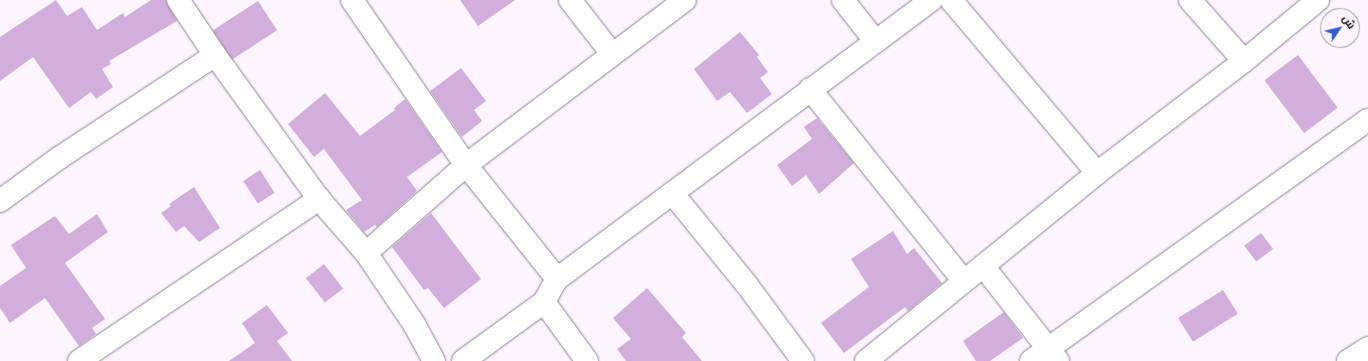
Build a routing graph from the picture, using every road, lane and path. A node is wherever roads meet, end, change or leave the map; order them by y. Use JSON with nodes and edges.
{"nodes":[{"id":1,"x":178,"y":0,"type":"edge"},
{"id":2,"x":352,"y":0,"type":"edge"},
{"id":3,"x":570,"y":0,"type":"edge"},
{"id":4,"x":684,"y":0,"type":"edge"},
{"id":5,"x":843,"y":0,"type":"edge"},
{"id":6,"x":931,"y":0,"type":"edge"},
{"id":7,"x":952,"y":0,"type":"edge"},
{"id":8,"x":1190,"y":0,"type":"edge"},
{"id":9,"x":1318,"y":0,"type":"edge"},
{"id":10,"x":876,"y":42,"type":"junction"},
{"id":11,"x":612,"y":54,"type":"junction"},
{"id":12,"x":215,"y":55,"type":"junction"},
{"id":13,"x":1244,"y":61,"type":"junction"},
{"id":14,"x":810,"y":89,"type":"junction"},
{"id":15,"x":1368,"y":120,"type":"edge"},
{"id":16,"x":466,"y":165,"type":"junction"},
{"id":17,"x":1097,"y":173,"type":"junction"},
{"id":18,"x":673,"y":194,"type":"junction"},
{"id":19,"x":319,"y":199,"type":"junction"},
{"id":20,"x":0,"y":201,"type":"edge"},
{"id":21,"x":366,"y":253,"type":"junction"},
{"id":22,"x":983,"y":266,"type":"junction"},
{"id":23,"x":557,"y":279,"type":"junction"},
{"id":24,"x":964,"y":281,"type":"junction"},
{"id":25,"x":544,"y":302,"type":"junction"},
{"id":26,"x":1368,"y":348,"type":"edge"},
{"id":27,"x":1045,"y":357,"type":"edge"},
{"id":28,"x":874,"y":358,"type":"edge"},
{"id":29,"x":79,"y":361,"type":"edge"},
{"id":30,"x":434,"y":361,"type":"edge"},
{"id":31,"x":463,"y":361,"type":"edge"},
{"id":32,"x":587,"y":361,"type":"edge"},
{"id":33,"x":803,"y":361,"type":"edge"},
{"id":34,"x":1348,"y":361,"type":"edge"}],
"edges":[{"from":1,"to":12,"type":"street"},
{"from":2,"to":16,"type":"street"},
{"from":3,"to":11,"type":"street"},
{"from":4,"to":11,"type":"street"},
{"from":5,"to":10,"type":"street"},
{"from":6,"to":10,"type":"street"},
{"from":7,"to":17,"type":"street"},
{"from":8,"to":13,"type":"street"},
{"from":9,"to":13,"type":"street"},
{"from":10,"to":14,"type":"street"},
{"from":11,"to":16,"type":"street"},
{"from":12,"to":19,"type":"street"},
{"from":12,"to":20,"type":"street"},
{"from":13,"to":17,"type":"street"},
{"from":14,"to":18,"type":"street"},
{"from":14,"to":24,"type":"street"},
{"from":15,"to":27,"type":"street"},
{"from":16,"to":21,"type":"street"},
{"from":16,"to":23,"type":"street"},
{"from":17,"to":22,"type":"street"},
{"from":18,"to":23,"type":"street"},
{"from":18,"to":33,"type":"street"},
{"from":19,"to":21,"type":"street"},
{"from":19,"to":29,"type":"street"},
{"from":21,"to":30,"type":"street"},
{"from":22,"to":24,"type":"street"},
{"from":22,"to":27,"type":"street"},
{"from":23,"to":25,"type":"street"},
{"from":24,"to":28,"type":"street"},
{"from":25,"to":31,"type":"street"},
{"from":25,"to":32,"type":"street"},
{"from":26,"to":34,"type":"street"}]}
